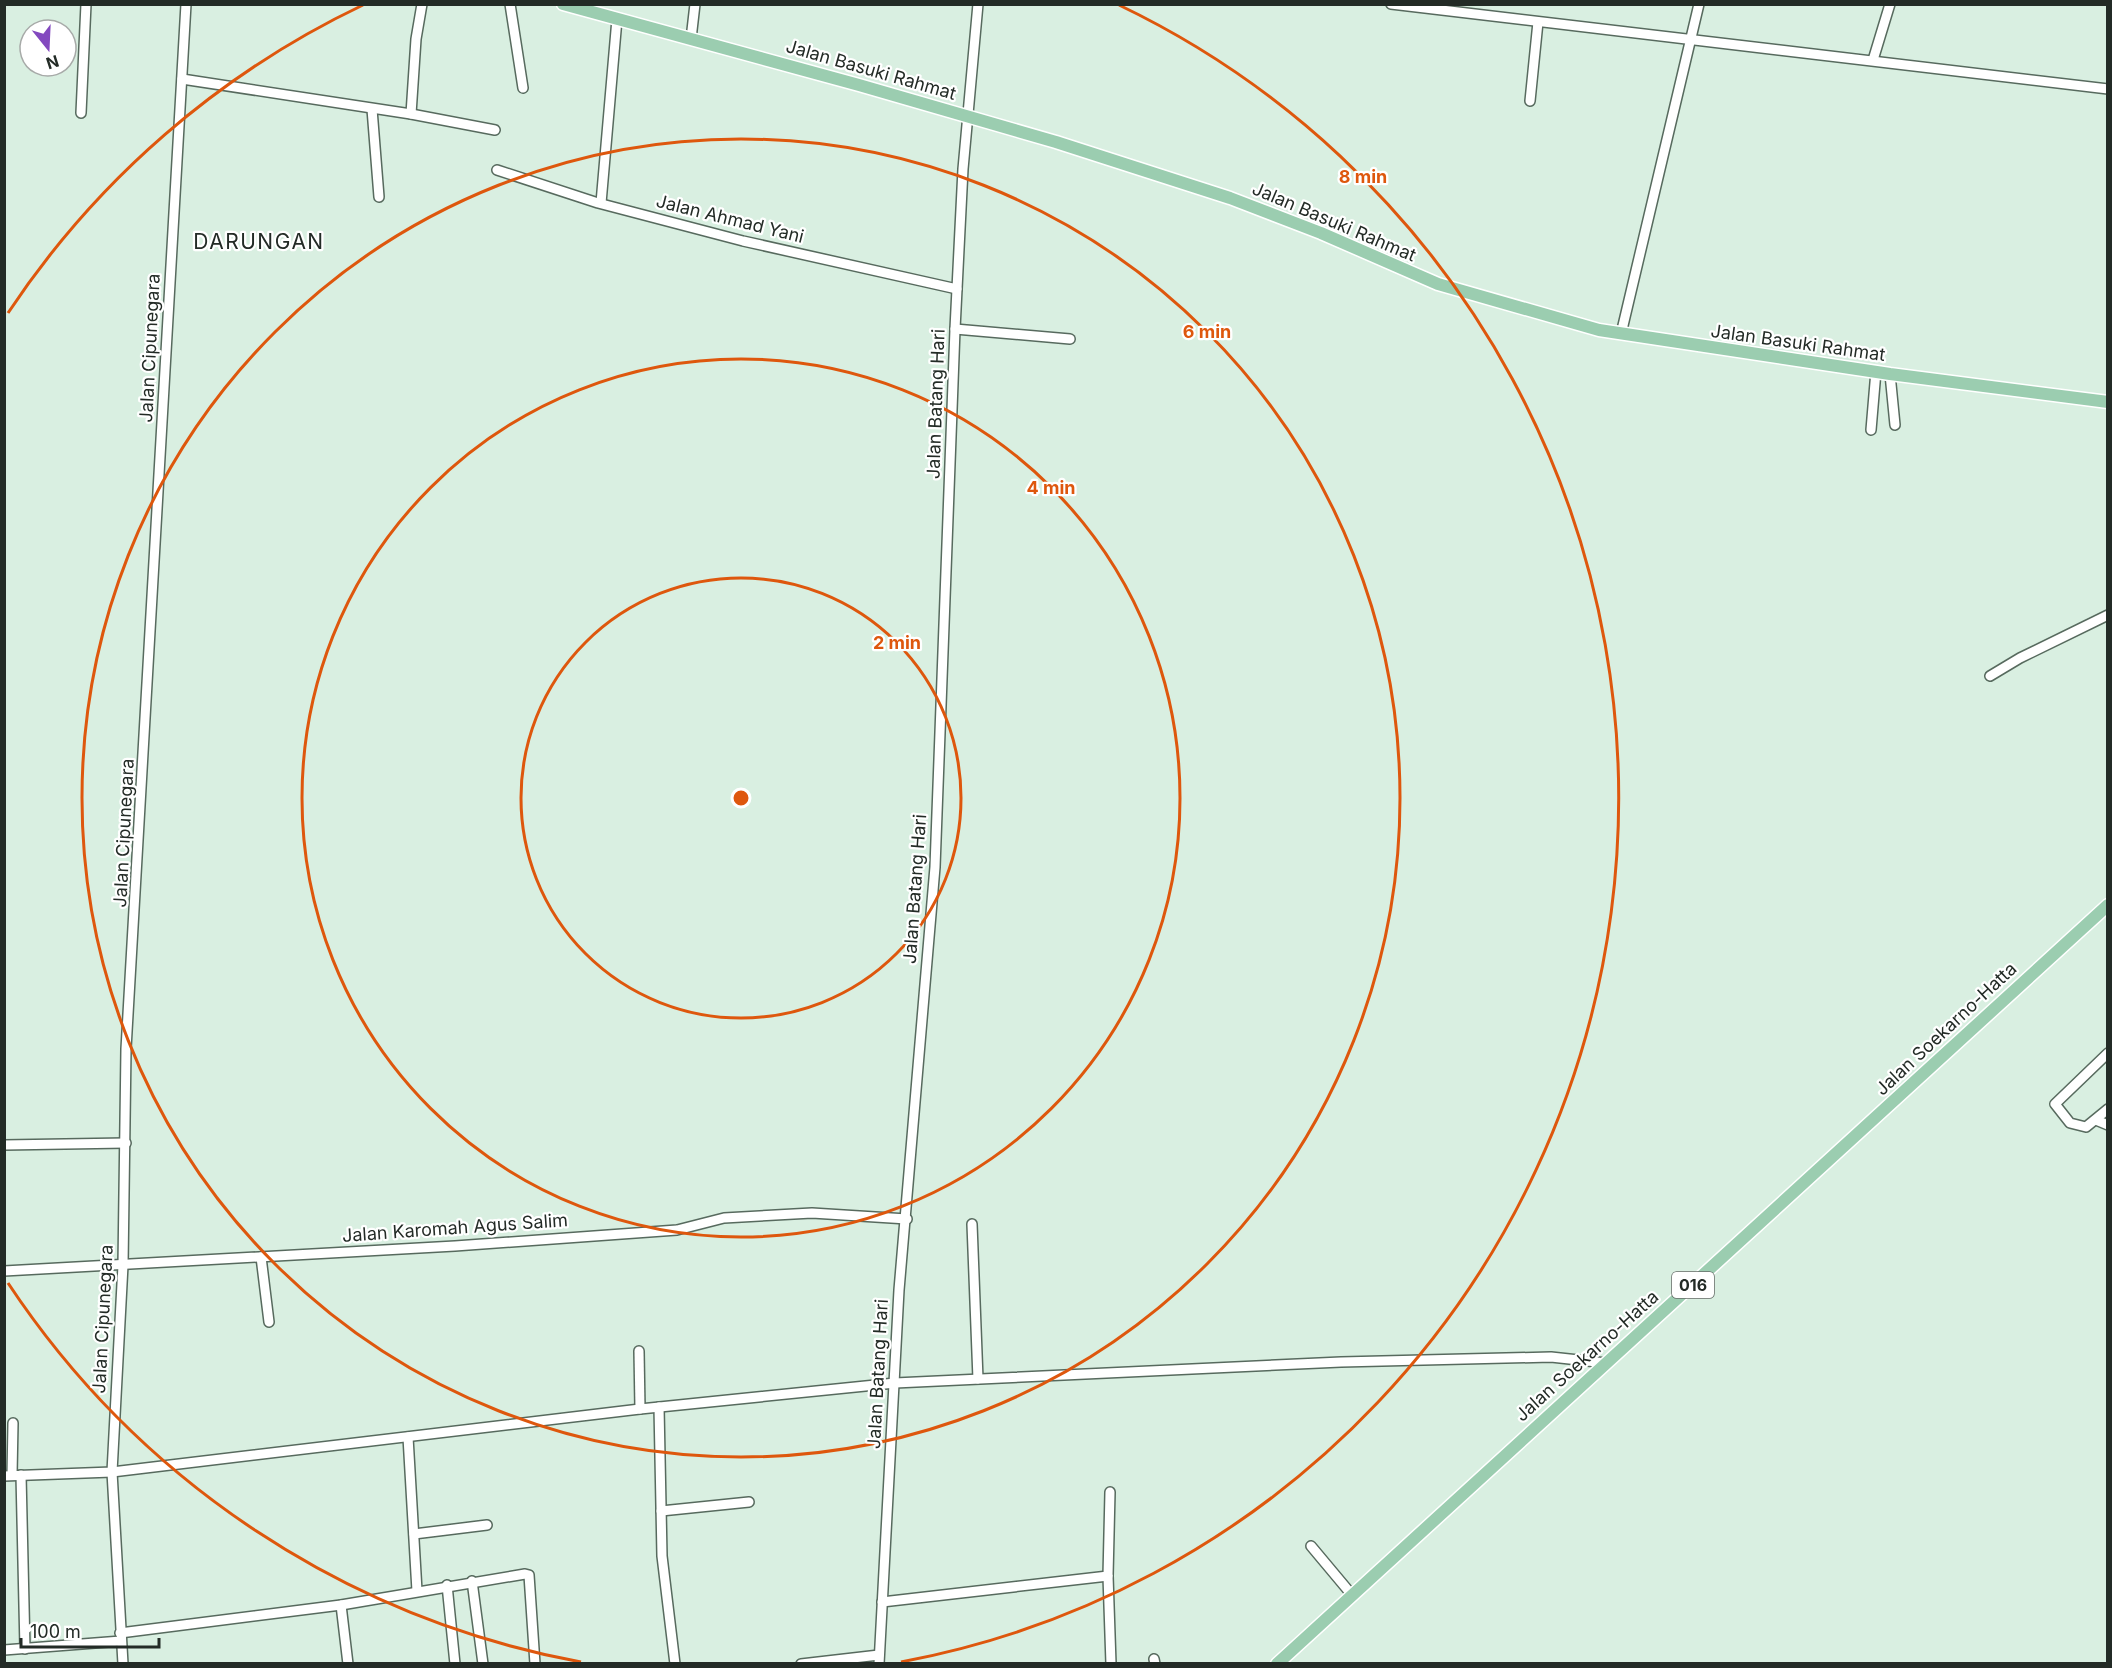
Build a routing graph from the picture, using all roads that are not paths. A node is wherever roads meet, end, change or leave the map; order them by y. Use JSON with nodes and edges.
{"nodes":[{"id":1,"x":86,"y":4,"type":"edge"},
{"id":2,"x":186,"y":4,"type":"edge"},
{"id":3,"x":422,"y":4,"type":"edge"},
{"id":4,"x":510,"y":4,"type":"edge"},
{"id":5,"x":563,"y":4,"type":"edge"},
{"id":6,"x":695,"y":4,"type":"edge"},
{"id":7,"x":978,"y":4,"type":"edge"},
{"id":8,"x":1391,"y":4,"type":"edge"},
{"id":9,"x":1699,"y":4,"type":"edge"},
{"id":10,"x":1890,"y":4,"type":"edge"},
{"id":11,"x":616,"y":19,"type":"junction"},
{"id":12,"x":1538,"y":22,"type":"junction"},
{"id":13,"x":1691,"y":38,"type":"junction"},
{"id":14,"x":691,"y":39,"type":"junction"},
{"id":15,"x":1873,"y":60,"type":"junction"},
{"id":16,"x":182,"y":79,"type":"junction"},
{"id":17,"x":523,"y":88,"type":"dead end"},
{"id":18,"x":2108,"y":89,"type":"edge"},
{"id":19,"x":1530,"y":101,"type":"dead end"},
{"id":20,"x":372,"y":108,"type":"junction"},
{"id":21,"x":81,"y":113,"type":"dead end"},
{"id":22,"x":411,"y":114,"type":"junction"},
{"id":23,"x":968,"y":116,"type":"junction"},
{"id":24,"x":495,"y":130,"type":"dead end"},
{"id":25,"x":497,"y":170,"type":"dead end"},
{"id":26,"x":379,"y":196,"type":"dead end"},
{"id":27,"x":601,"y":204,"type":"junction"},
{"id":28,"x":957,"y":289,"type":"junction"},
{"id":29,"x":955,"y":330,"type":"junction"},
{"id":30,"x":1621,"y":334,"type":"junction"},
{"id":31,"x":1070,"y":339,"type":"dead end"},
{"id":32,"x":1876,"y":371,"type":"junction"},
{"id":33,"x":1890,"y":374,"type":"junction"},
{"id":34,"x":2108,"y":402,"type":"edge"},
{"id":35,"x":1896,"y":425,"type":"dead end"},
{"id":36,"x":1871,"y":430,"type":"dead end"},
{"id":37,"x":2108,"y":615,"type":"edge"},
{"id":38,"x":1990,"y":676,"type":"dead end"},
{"id":39,"x":2108,"y":905,"type":"edge"},
{"id":40,"x":2108,"y":1053,"type":"edge"},
{"id":41,"x":2108,"y":1109,"type":"edge"},
{"id":42,"x":2096,"y":1120,"type":"junction"},
{"id":43,"x":2108,"y":1125,"type":"edge"},
{"id":44,"x":126,"y":1143,"type":"junction"},
{"id":45,"x":4,"y":1144,"type":"edge"},
{"id":46,"x":907,"y":1219,"type":"junction"},
{"id":47,"x":972,"y":1224,"type":"dead end"},
{"id":48,"x":261,"y":1257,"type":"junction"},
{"id":49,"x":123,"y":1265,"type":"junction"},
{"id":50,"x":4,"y":1271,"type":"edge"},
{"id":51,"x":269,"y":1322,"type":"dead end"},
{"id":52,"x":639,"y":1351,"type":"dead end"},
{"id":53,"x":1606,"y":1363,"type":"junction"},
{"id":54,"x":978,"y":1379,"type":"junction"},
{"id":55,"x":895,"y":1383,"type":"junction"},
{"id":56,"x":659,"y":1407,"type":"junction"},
{"id":57,"x":640,"y":1409,"type":"junction"},
{"id":58,"x":13,"y":1423,"type":"dead end"},
{"id":59,"x":408,"y":1437,"type":"junction"},
{"id":60,"x":112,"y":1472,"type":"junction"},
{"id":61,"x":12,"y":1475,"type":"edge"},
{"id":62,"x":1110,"y":1492,"type":"dead end"},
{"id":63,"x":749,"y":1502,"type":"dead end"},
{"id":64,"x":661,"y":1511,"type":"junction"},
{"id":65,"x":487,"y":1525,"type":"dead end"},
{"id":66,"x":414,"y":1534,"type":"junction"},
{"id":67,"x":1311,"y":1546,"type":"dead end"},
{"id":68,"x":1108,"y":1576,"type":"junction"},
{"id":69,"x":472,"y":1581,"type":"junction"},
{"id":70,"x":447,"y":1585,"type":"junction"},
{"id":71,"x":417,"y":1591,"type":"junction"},
{"id":72,"x":1352,"y":1595,"type":"junction"},
{"id":73,"x":882,"y":1602,"type":"junction"},
{"id":74,"x":341,"y":1605,"type":"junction"},
{"id":75,"x":120,"y":1637,"type":"junction"},
{"id":76,"x":25,"y":1649,"type":"junction"},
{"id":77,"x":4,"y":1650,"type":"edge"},
{"id":78,"x":879,"y":1659,"type":"edge"},
{"id":79,"x":123,"y":1664,"type":"edge"},
{"id":80,"x":348,"y":1664,"type":"edge"},
{"id":81,"x":455,"y":1664,"type":"edge"},
{"id":82,"x":483,"y":1664,"type":"edge"},
{"id":83,"x":535,"y":1664,"type":"edge"},
{"id":84,"x":675,"y":1664,"type":"edge"},
{"id":85,"x":801,"y":1664,"type":"edge"},
{"id":86,"x":1111,"y":1664,"type":"edge"},
{"id":87,"x":1277,"y":1664,"type":"edge"}],
"edges":[{"from":1,"to":21,"type":"street"},
{"from":2,"to":16,"type":"street","name":"Jalan Cipunegara"},
{"from":3,"to":22,"type":"street"},
{"from":4,"to":17,"type":"street"},
{"from":5,"to":11,"type":"main road","name":"Jalan Basuki Rahmat"},
{"from":6,"to":14,"type":"street"},
{"from":7,"to":23,"type":"street","name":"Jalan Batang Hari"},
{"from":8,"to":12,"type":"street"},
{"from":9,"to":13,"type":"street"},
{"from":10,"to":15,"type":"street"},
{"from":11,"to":14,"type":"main road","name":"Jalan Basuki Rahmat"},
{"from":11,"to":27,"type":"street"},
{"from":12,"to":13,"type":"street"},
{"from":12,"to":19,"type":"street"},
{"from":13,"to":15,"type":"street"},
{"from":13,"to":30,"type":"street"},
{"from":14,"to":23,"type":"main road","name":"Jalan Basuki Rahmat"},
{"from":15,"to":18,"type":"street"},
{"from":16,"to":20,"type":"street"},
{"from":16,"to":44,"type":"street","name":"Jalan Cipunegara"},
{"from":20,"to":22,"type":"street"},
{"from":20,"to":26,"type":"street"},
{"from":22,"to":24,"type":"street"},
{"from":23,"to":28,"type":"street","name":"Jalan Batang Hari"},
{"from":23,"to":30,"type":"main road","name":"Jalan Basuki Rahmat"},
{"from":25,"to":27,"type":"street","name":"Jalan Ahmad Yani"},
{"from":27,"to":28,"type":"street","name":"Jalan Ahmad Yani"},
{"from":28,"to":29,"type":"street","name":"Jalan Batang Hari"},
{"from":29,"to":31,"type":"street"},
{"from":29,"to":46,"type":"street","name":"Jalan Batang Hari"},
{"from":30,"to":32,"type":"main road","name":"Jalan Basuki Rahmat"},
{"from":32,"to":33,"type":"main road","name":"Jalan Basuki Rahmat"},
{"from":32,"to":36,"type":"street"},
{"from":33,"to":34,"type":"main road","name":"Jalan Basuki Rahmat"},
{"from":33,"to":35,"type":"street"},
{"from":37,"to":38,"type":"street"},
{"from":39,"to":53,"type":"main road","name":"Jalan Soekarno-Hatta","number":"016"},
{"from":40,"to":42,"type":"street"},
{"from":41,"to":42,"type":"street"},
{"from":42,"to":43,"type":"street"},
{"from":44,"to":45,"type":"street"},
{"from":44,"to":49,"type":"street","name":"Jalan Cipunegara"},
{"from":46,"to":48,"type":"street","name":"Jalan Karomah Agus Salim"},
{"from":46,"to":55,"type":"street","name":"Jalan Batang Hari"},
{"from":47,"to":54,"type":"street"},
{"from":48,"to":49,"type":"street","name":"Jalan Karomah Agus Salim"},
{"from":48,"to":51,"type":"street"},
{"from":49,"to":50,"type":"street","name":"Jalan Karomah Agus Salim"},
{"from":49,"to":60,"type":"street","name":"Jalan Cipunegara"},
{"from":52,"to":57,"type":"street"},
{"from":53,"to":54,"type":"street"},
{"from":53,"to":72,"type":"main road","name":"Jalan Soekarno-Hatta","number":"016"},
{"from":54,"to":55,"type":"street"},
{"from":55,"to":56,"type":"street"},
{"from":55,"to":73,"type":"street","name":"Jalan Batang Hari"},
{"from":56,"to":57,"type":"street"},
{"from":56,"to":64,"type":"street"},
{"from":57,"to":59,"type":"street"},
{"from":58,"to":61,"type":"street"},
{"from":59,"to":60,"type":"street"},
{"from":59,"to":66,"type":"street"},
{"from":60,"to":61,"type":"street"},
{"from":60,"to":75,"type":"street","name":"Jalan Cipunegara"},
{"from":61,"to":76,"type":"street"},
{"from":62,"to":68,"type":"street"},
{"from":63,"to":64,"type":"street"},
{"from":64,"to":84,"type":"street"},
{"from":65,"to":66,"type":"street"},
{"from":66,"to":71,"type":"street"},
{"from":67,"to":72,"type":"street"},
{"from":68,"to":73,"type":"street"},
{"from":68,"to":86,"type":"street"},
{"from":69,"to":70,"type":"street"},
{"from":69,"to":82,"type":"street"},
{"from":69,"to":83,"type":"street"},
{"from":70,"to":71,"type":"street"},
{"from":70,"to":81,"type":"street"},
{"from":71,"to":74,"type":"street"},
{"from":72,"to":87,"type":"main road","name":"Jalan Soekarno-Hatta","number":"016"},
{"from":73,"to":78,"type":"street","name":"Jalan Batang Hari"},
{"from":74,"to":75,"type":"street"},
{"from":74,"to":80,"type":"street"},
{"from":75,"to":76,"type":"street"},
{"from":75,"to":79,"type":"street","name":"Jalan Cipunegara"},
{"from":76,"to":77,"type":"street"},
{"from":78,"to":85,"type":"street"}]}
